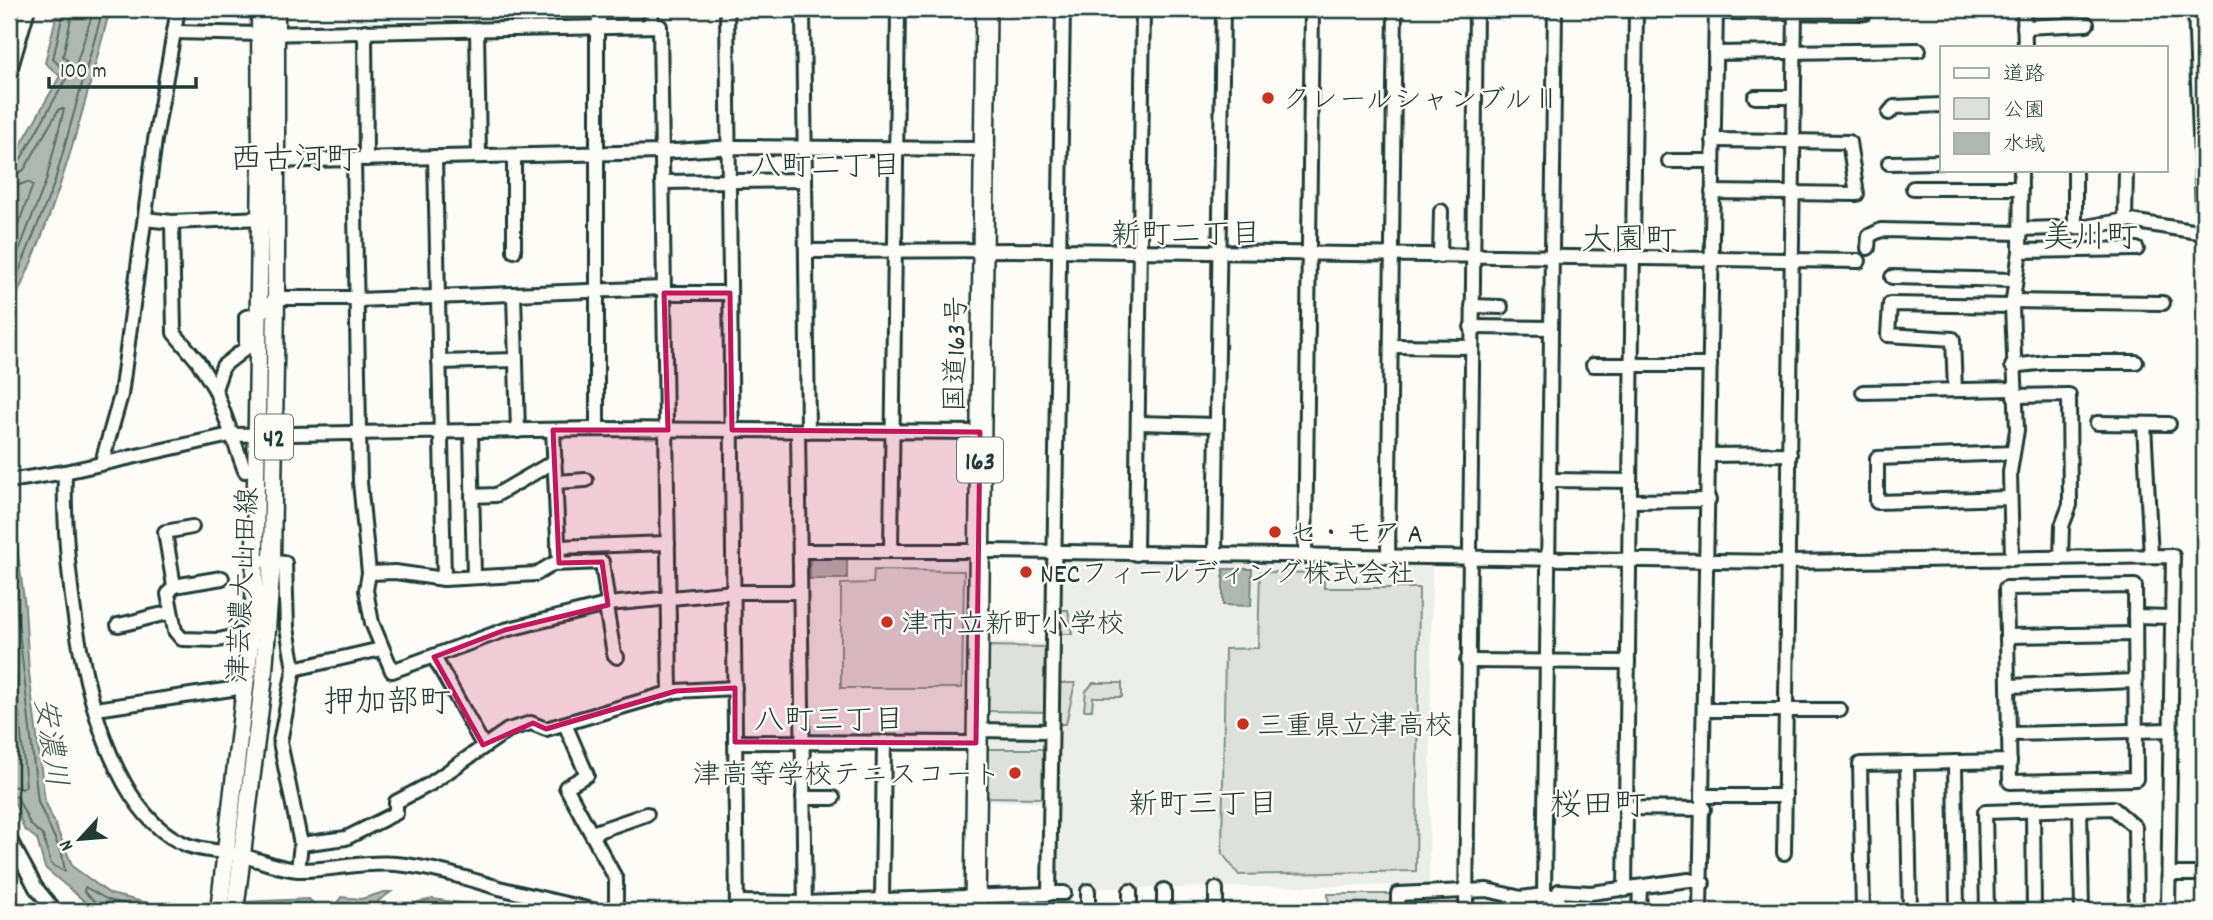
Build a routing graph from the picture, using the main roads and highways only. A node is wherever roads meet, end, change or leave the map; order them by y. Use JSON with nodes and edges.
{"nodes":[{"id":1,"x":260,"y":9,"type":"edge"},
{"id":2,"x":275,"y":9,"type":"edge"},
{"id":3,"x":986,"y":9,"type":"edge"},
{"id":4,"x":269,"y":34,"type":"junction"},
{"id":5,"x":269,"y":162,"type":"junction"},
{"id":6,"x":266,"y":434,"type":"junction"},
{"id":7,"x":233,"y":857,"type":"junction"},
{"id":8,"x":975,"y":905,"type":"edge"},
{"id":9,"x":219,"y":911,"type":"edge"},
{"id":10,"x":234,"y":911,"type":"edge"}],
"edges":[{"from":1,"to":4,"type":"main road","name":"津芸濃大山田線","number":"42"},
{"from":2,"to":4,"type":"main road","name":"津芸濃大山田線","number":"42"},
{"from":3,"to":8,"type":"highway","name":"国道163号","number":"163"},
{"from":4,"to":5,"type":"main road","name":"津芸濃大山田線","number":"42"},
{"from":5,"to":6,"type":"main road","name":"津芸濃大山田線","number":"42"},
{"from":5,"to":6,"type":"main road","name":"津芸濃大山田線","number":"42"},
{"from":6,"to":7,"type":"main road","name":"津芸濃大山田線","number":"42"},
{"from":6,"to":7,"type":"main road","name":"津芸濃大山田線","number":"42"},
{"from":7,"to":9,"type":"main road","name":"津芸濃大山田線","number":"42"},
{"from":7,"to":10,"type":"main road","name":"津芸濃大山田線","number":"42"}]}
